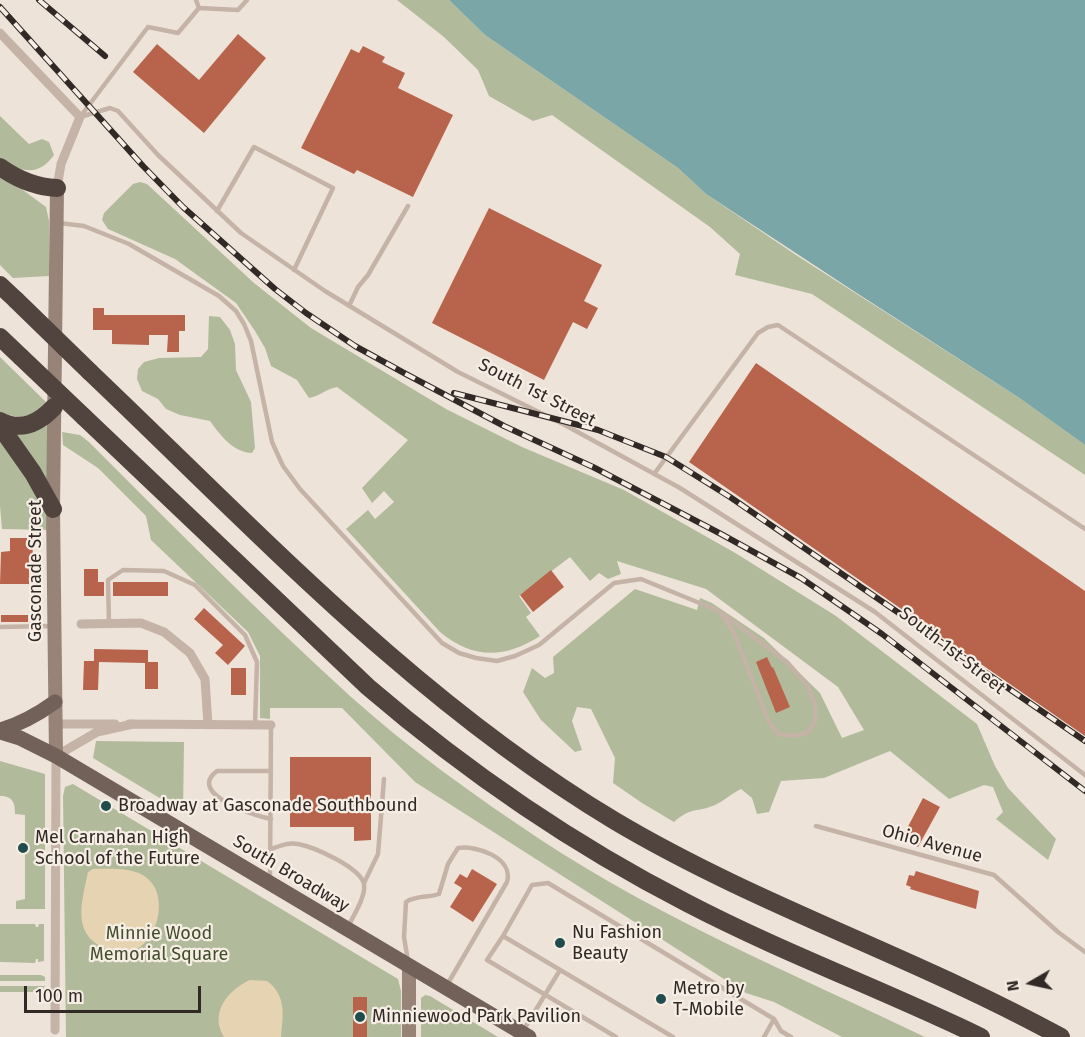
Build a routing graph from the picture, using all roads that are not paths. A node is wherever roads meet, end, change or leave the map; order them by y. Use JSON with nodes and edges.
{"nodes":[{"id":1,"x":196,"y":0,"type":"edge"},
{"id":2,"x":247,"y":0,"type":"edge"},
{"id":3,"x":199,"y":8,"type":"junction"},
{"id":4,"x":0,"y":33,"type":"edge"},
{"id":5,"x":80,"y":117,"type":"junction"},
{"id":6,"x":0,"y":167,"type":"edge"},
{"id":7,"x":57,"y":188,"type":"junction"},
{"id":8,"x":408,"y":206,"type":"dead end"},
{"id":9,"x":217,"y":211,"type":"junction"},
{"id":10,"x":56,"y":222,"type":"junction"},
{"id":11,"x":294,"y":270,"type":"junction"},
{"id":12,"x":0,"y":285,"type":"edge"},
{"id":13,"x":349,"y":306,"type":"junction"},
{"id":14,"x":0,"y":337,"type":"edge"},
{"id":15,"x":54,"y":407,"type":"junction"},
{"id":16,"x":0,"y":424,"type":"edge"},
{"id":17,"x":654,"y":474,"type":"junction"},
{"id":18,"x":53,"y":509,"type":"junction"},
{"id":19,"x":1085,"y":529,"type":"edge"},
{"id":20,"x":719,"y":611,"type":"junction"},
{"id":21,"x":81,"y":624,"type":"dead end"},
{"id":22,"x":109,"y":624,"type":"junction"},
{"id":23,"x":54,"y":626,"type":"junction"},
{"id":24,"x":0,"y":627,"type":"edge"},
{"id":25,"x":55,"y":702,"type":"junction"},
{"id":26,"x":55,"y":724,"type":"junction"},
{"id":27,"x":134,"y":724,"type":"junction"},
{"id":28,"x":208,"y":725,"type":"junction"},
{"id":29,"x":255,"y":725,"type":"junction"},
{"id":30,"x":271,"y":725,"type":"joint"},
{"id":31,"x":0,"y":731,"type":"edge"},
{"id":32,"x":56,"y":756,"type":"junction"},
{"id":33,"x":271,"y":771,"type":"junction"},
{"id":34,"x":1085,"y":775,"type":"edge"},
{"id":35,"x":384,"y":779,"type":"dead end"},
{"id":36,"x":271,"y":819,"type":"junction"},
{"id":37,"x":816,"y":826,"type":"dead end"},
{"id":38,"x":271,"y":849,"type":"junction"},
{"id":39,"x":364,"y":883,"type":"junction"},
{"id":40,"x":270,"y":884,"type":"junction"},
{"id":41,"x":347,"y":930,"type":"junction"},
{"id":42,"x":503,"y":936,"type":"junction"},
{"id":43,"x":1085,"y":952,"type":"edge"},
{"id":44,"x":409,"y":966,"type":"junction"},
{"id":45,"x":560,"y":970,"type":"junction"},
{"id":46,"x":445,"y":988,"type":"junction"},
{"id":47,"x":544,"y":995,"type":"junction"},
{"id":48,"x":774,"y":1019,"type":"junction"},
{"id":49,"x":55,"y":1030,"type":"dead end"},
{"id":50,"x":525,"y":1035,"type":"edge"},
{"id":51,"x":409,"y":1037,"type":"edge"},
{"id":52,"x":616,"y":1037,"type":"edge"},
{"id":53,"x":673,"y":1037,"type":"edge"},
{"id":54,"x":764,"y":1037,"type":"edge"},
{"id":55,"x":791,"y":1037,"type":"edge"},
{"id":56,"x":981,"y":1037,"type":"edge"},
{"id":57,"x":1061,"y":1037,"type":"edge"}],
"edges":[{"from":1,"to":3,"type":"lane"},
{"from":2,"to":3,"type":"lane"},
{"from":3,"to":5,"type":"lane"},
{"from":4,"to":5,"type":"street"},
{"from":5,"to":7,"type":"street","name":"Gasconade Street"},
{"from":5,"to":9,"type":"lane","name":"South 1st Street"},
{"from":6,"to":7,"type":"highway"},
{"from":7,"to":10,"type":"street","name":"Gasconade Street"},
{"from":8,"to":13,"type":"lane"},
{"from":9,"to":11,"type":"lane","name":"South 1st Street"},
{"from":9,"to":11,"type":"lane"},
{"from":10,"to":15,"type":"street","name":"Gasconade Street"},
{"from":10,"to":20,"type":"lane"},
{"from":11,"to":13,"type":"lane","name":"South 1st Street"},
{"from":12,"to":57,"type":"highway","bridge":true},
{"from":13,"to":17,"type":"lane","name":"South 1st Street"},
{"from":14,"to":56,"type":"highway","bridge":true},
{"from":15,"to":16,"type":"highway"},
{"from":15,"to":18,"type":"street","name":"Gasconade Street"},
{"from":16,"to":18,"type":"highway"},
{"from":17,"to":19,"type":"lane"},
{"from":17,"to":34,"type":"lane","name":"South 1st Street"},
{"from":18,"to":23,"type":"street","name":"Gasconade Street"},
{"from":20,"to":20,"type":"lane"},
{"from":21,"to":22,"type":"street"},
{"from":22,"to":28,"type":"street"},
{"from":22,"to":29,"type":"lane"},
{"from":23,"to":24,"type":"lane"},
{"from":23,"to":25,"type":"street","name":"Gasconade Street"},
{"from":25,"to":26,"type":"street","name":"Gasconade Street"},
{"from":25,"to":31,"type":"main road"},
{"from":26,"to":27,"type":"street"},
{"from":26,"to":32,"type":"street","name":"Gasconade Street"},
{"from":27,"to":28,"type":"street"},
{"from":27,"to":32,"type":"street"},
{"from":28,"to":29,"type":"street"},
{"from":29,"to":30,"type":"street"},
{"from":30,"to":33,"type":"lane"},
{"from":31,"to":32,"type":"main road","name":"South Broadway"},
{"from":32,"to":40,"type":"main road","name":"South Broadway"},
{"from":32,"to":49,"type":"street","name":"Gasconade Street"},
{"from":33,"to":36,"type":"lane"},
{"from":33,"to":36,"type":"lane"},
{"from":35,"to":39,"type":"lane"},
{"from":36,"to":38,"type":"lane"},
{"from":37,"to":43,"type":"lane","name":"Ohio Avenue"},
{"from":38,"to":39,"type":"lane"},
{"from":38,"to":40,"type":"lane"},
{"from":39,"to":41,"type":"lane"},
{"from":40,"to":41,"type":"main road","name":"South Broadway"},
{"from":41,"to":44,"type":"main road","name":"South Broadway"},
{"from":42,"to":45,"type":"lane"},
{"from":42,"to":47,"type":"lane"},
{"from":42,"to":48,"type":"lane"},
{"from":44,"to":46,"type":"main road","name":"South Broadway"},
{"from":44,"to":46,"type":"lane"},
{"from":44,"to":51,"type":"street"},
{"from":45,"to":47,"type":"lane"},
{"from":45,"to":53,"type":"lane"},
{"from":46,"to":50,"type":"main road","name":"South Broadway"},
{"from":47,"to":50,"type":"lane"},
{"from":47,"to":52,"type":"lane"},
{"from":48,"to":54,"type":"lane"},
{"from":48,"to":55,"type":"lane"}]}
